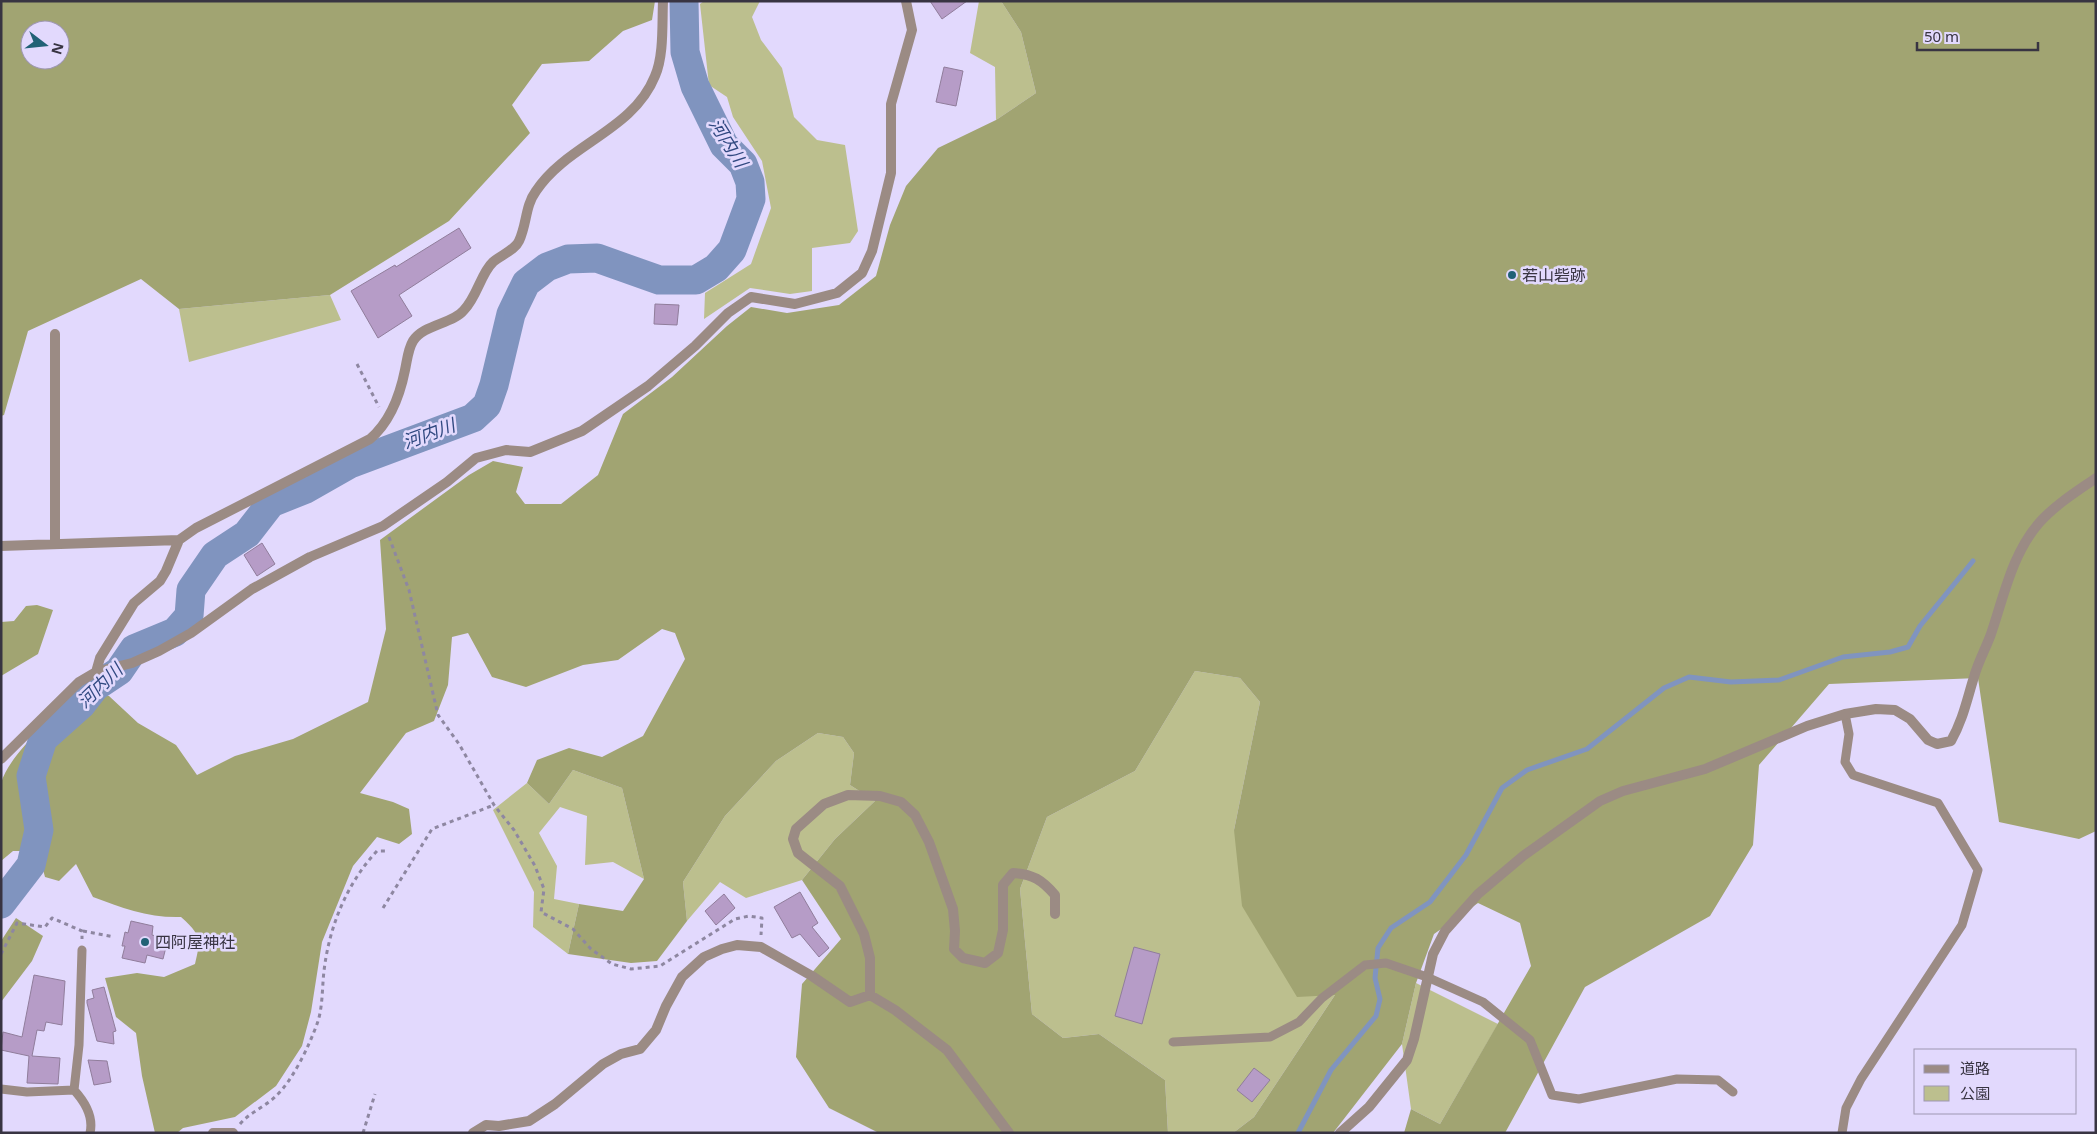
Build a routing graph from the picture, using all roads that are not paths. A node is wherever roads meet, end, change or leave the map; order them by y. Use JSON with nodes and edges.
{"nodes":[{"id":1,"x":663,"y":1,"type":"edge"},
{"id":2,"x":906,"y":1,"type":"edge"},
{"id":3,"x":55,"y":334,"type":"dead end"},
{"id":4,"x":2096,"y":478,"type":"edge"},
{"id":5,"x":179,"y":540,"type":"junction"},
{"id":6,"x":56,"y":544,"type":"junction"},
{"id":7,"x":1,"y":546,"type":"edge"},
{"id":8,"x":96,"y":672,"type":"junction"},
{"id":9,"x":1844,"y":714,"type":"junction"},
{"id":10,"x":1,"y":759,"type":"edge"},
{"id":11,"x":1055,"y":914,"type":"dead end"},
{"id":12,"x":82,"y":950,"type":"road end"},
{"id":13,"x":1427,"y":977,"type":"junction"},
{"id":14,"x":870,"y":995,"type":"junction"},
{"id":15,"x":1173,"y":1042,"type":"dead end"},
{"id":16,"x":1,"y":1089,"type":"edge"},
{"id":17,"x":74,"y":1090,"type":"junction"},
{"id":18,"x":1733,"y":1092,"type":"dead end"},
{"id":19,"x":236,"y":1129,"type":"edge"},
{"id":20,"x":90,"y":1133,"type":"edge"},
{"id":21,"x":213,"y":1133,"type":"edge"},
{"id":22,"x":473,"y":1133,"type":"edge"},
{"id":23,"x":1009,"y":1133,"type":"edge"},
{"id":24,"x":1340,"y":1133,"type":"edge"},
{"id":25,"x":1842,"y":1133,"type":"edge"}],
"edges":[{"from":1,"to":5,"type":"street"},
{"from":2,"to":8,"type":"street"},
{"from":3,"to":6,"type":"street"},
{"from":4,"to":9,"type":"street"},
{"from":5,"to":6,"type":"street"},
{"from":5,"to":8,"type":"street"},
{"from":6,"to":7,"type":"street"},
{"from":8,"to":10,"type":"street"},
{"from":9,"to":13,"type":"street"},
{"from":9,"to":25,"type":"lane"},
{"from":11,"to":14,"type":"street"},
{"from":12,"to":17,"type":"lane"},
{"from":13,"to":15,"type":"lane"},
{"from":13,"to":18,"type":"lane"},
{"from":13,"to":24,"type":"street"},
{"from":14,"to":22,"type":"street"},
{"from":14,"to":23,"type":"street"},
{"from":16,"to":17,"type":"lane"},
{"from":17,"to":20,"type":"lane"},
{"from":19,"to":21,"type":"street"}]}
